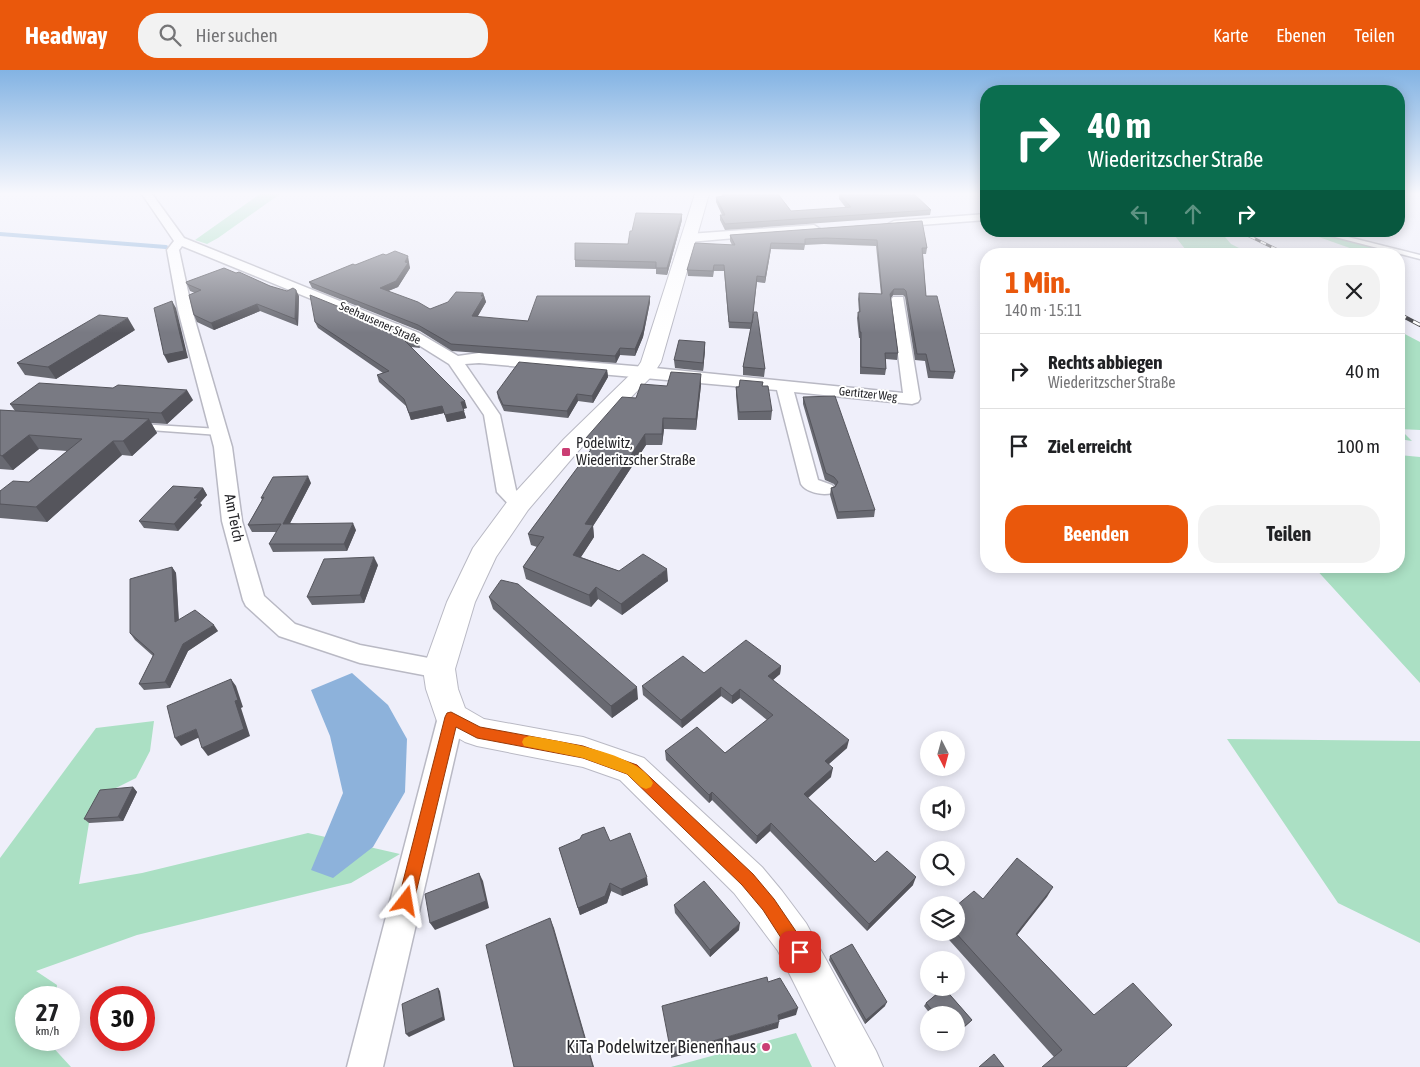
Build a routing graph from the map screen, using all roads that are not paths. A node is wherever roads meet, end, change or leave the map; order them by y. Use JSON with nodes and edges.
{"nodes":[{"id":1,"x":180,"y":241,"type":"joint"},
{"id":2,"x":688,"y":241,"type":"edge"},
{"id":3,"x":1353,"y":241,"type":"edge"},
{"id":4,"x":1384,"y":248,"type":"edge"},
{"id":5,"x":1405,"y":253,"type":"edge"},
{"id":6,"x":1420,"y":257,"type":"edge"},
{"id":7,"x":898,"y":300,"type":"edge"},
{"id":8,"x":455,"y":361,"type":"junction"},
{"id":9,"x":645,"y":372,"type":"junction"},
{"id":10,"x":784,"y":386,"type":"junction"},
{"id":11,"x":130,"y":426,"type":"edge"},
{"id":12,"x":219,"y":432,"type":"junction"},
{"id":13,"x":825,"y":489,"type":"dead end"},
{"id":14,"x":519,"y":504,"type":"junction"},
{"id":15,"x":438,"y":669,"type":"junction"},
{"id":16,"x":451,"y":717,"type":"junction"},
{"id":17,"x":365,"y":1067,"type":"edge"},
{"id":18,"x":860,"y":1067,"type":"edge"}],
"edges":[{"from":1,"to":8,"type":"street","name":"Seehausener Straße"},
{"from":1,"to":12,"type":"street","name":"Am Teich"},
{"from":2,"to":9,"type":"street"},
{"from":3,"to":4,"type":"lane"},
{"from":5,"to":6,"type":"lane"},
{"from":7,"to":10,"type":"street","name":"Gertitzer Weg"},
{"from":8,"to":9,"type":"street"},
{"from":8,"to":14,"type":"street"},
{"from":9,"to":10,"type":"street","name":"Gertitzer Weg"},
{"from":9,"to":14,"type":"street"},
{"from":10,"to":13,"type":"street"},
{"from":11,"to":12,"type":"lane"},
{"from":12,"to":15,"type":"street","name":"Am Teich"},
{"from":14,"to":15,"type":"street"},
{"from":15,"to":16,"type":"street"},
{"from":16,"to":17,"type":"street"},
{"from":16,"to":18,"type":"street"}]}
